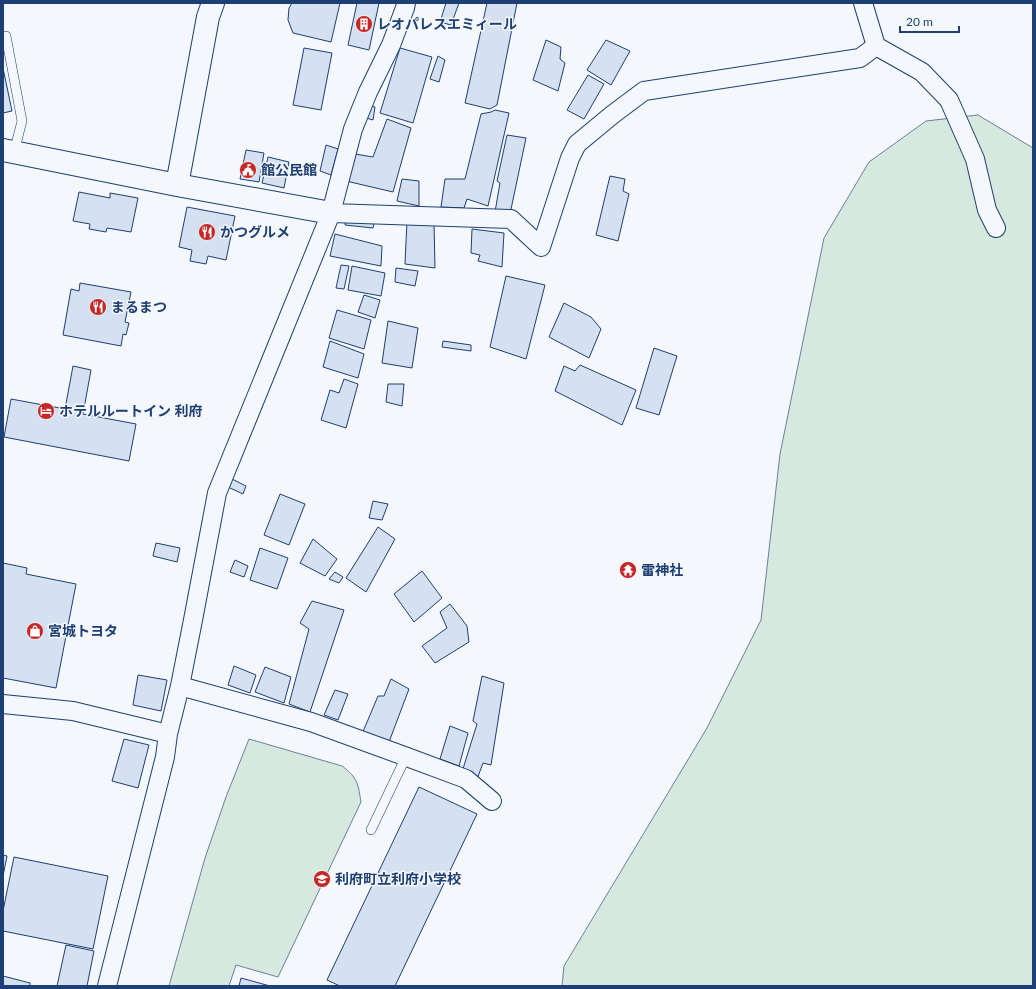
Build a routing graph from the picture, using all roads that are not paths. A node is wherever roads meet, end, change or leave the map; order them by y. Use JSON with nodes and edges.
{"nodes":[{"id":1,"x":213,"y":3,"type":"edge"},
{"id":2,"x":406,"y":3,"type":"edge"},
{"id":3,"x":863,"y":3,"type":"edge"},
{"id":4,"x":6,"y":36,"type":"dead end"},
{"id":5,"x":876,"y":46,"type":"junction"},
{"id":6,"x":8,"y":151,"type":"edge"},
{"id":7,"x":177,"y":185,"type":"junction"},
{"id":8,"x":331,"y":213,"type":"junction"},
{"id":9,"x":996,"y":228,"type":"dead end"},
{"id":10,"x":180,"y":686,"type":"junction"},
{"id":11,"x":3,"y":704,"type":"edge"},
{"id":12,"x":168,"y":734,"type":"junction"},
{"id":13,"x":407,"y":757,"type":"junction"},
{"id":14,"x":492,"y":801,"type":"dead end"},
{"id":15,"x":371,"y":830,"type":"dead end"},
{"id":16,"x":107,"y":986,"type":"edge"}],
"edges":[{"from":1,"to":7,"type":"street"},
{"from":2,"to":8,"type":"street"},
{"from":3,"to":5,"type":"street"},
{"from":4,"to":6,"type":"lane"},
{"from":5,"to":8,"type":"street"},
{"from":5,"to":9,"type":"street"},
{"from":6,"to":7,"type":"street"},
{"from":7,"to":8,"type":"street"},
{"from":8,"to":10,"type":"street"},
{"from":10,"to":12,"type":"street"},
{"from":10,"to":13,"type":"street"},
{"from":11,"to":12,"type":"street"},
{"from":12,"to":16,"type":"street"},
{"from":13,"to":14,"type":"street"},
{"from":13,"to":15,"type":"lane"}]}
